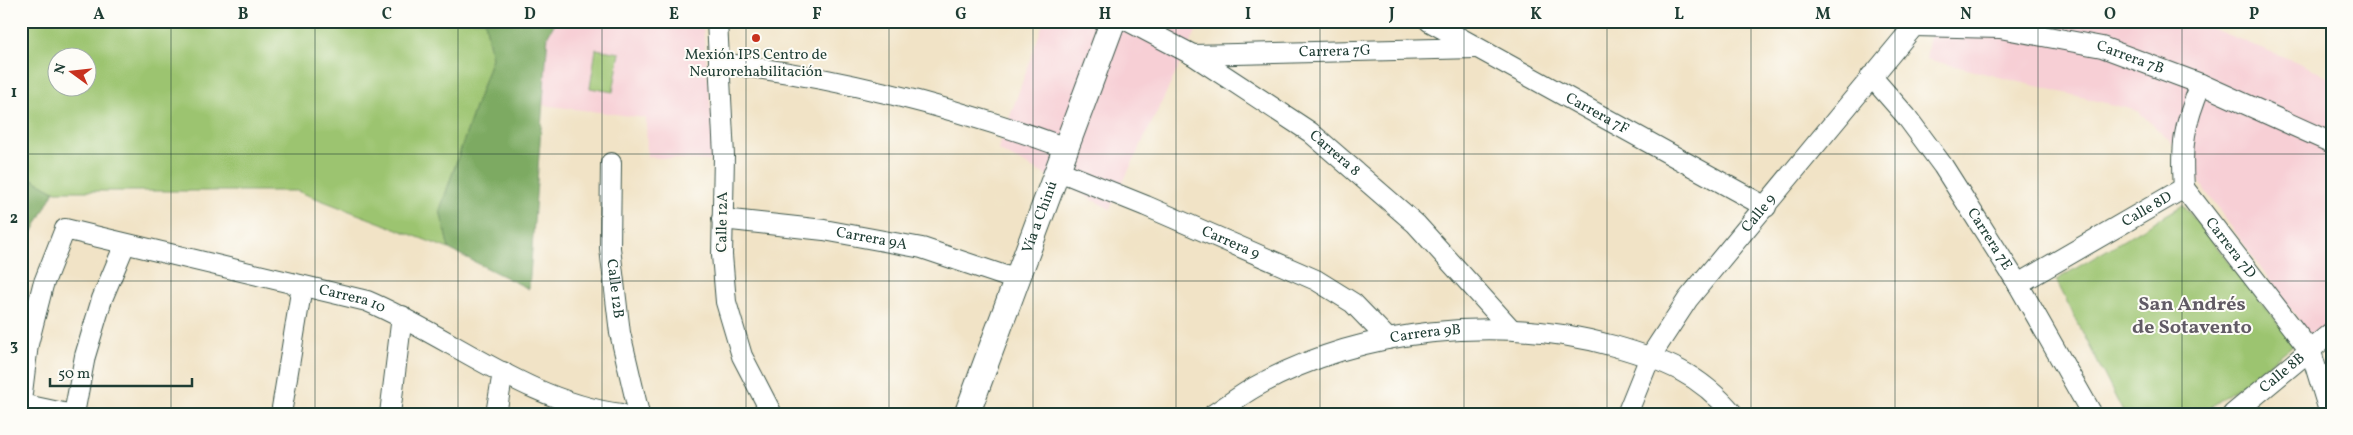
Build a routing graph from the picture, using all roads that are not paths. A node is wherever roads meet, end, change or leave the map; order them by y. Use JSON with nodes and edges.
{"nodes":[{"id":1,"x":717,"y":21,"type":"edge"},
{"id":2,"x":1113,"y":21,"type":"edge"},
{"id":3,"x":1128,"y":21,"type":"edge"},
{"id":4,"x":1428,"y":21,"type":"edge"},
{"id":5,"x":1911,"y":23,"type":"edge"},
{"id":6,"x":1477,"y":48,"type":"junction"},
{"id":7,"x":1193,"y":55,"type":"junction"},
{"id":8,"x":719,"y":63,"type":"junction"},
{"id":9,"x":1870,"y":76,"type":"junction"},
{"id":10,"x":2200,"y":84,"type":"junction"},
{"id":11,"x":2332,"y":143,"type":"edge"},
{"id":12,"x":1066,"y":148,"type":"junction"},
{"id":13,"x":611,"y":162,"type":"dead end"},
{"id":14,"x":1059,"y":171,"type":"junction"},
{"id":15,"x":2184,"y":188,"type":"junction"},
{"id":16,"x":1766,"y":207,"type":"junction"},
{"id":17,"x":722,"y":219,"type":"junction"},
{"id":18,"x":126,"y":244,"type":"junction"},
{"id":19,"x":1017,"y":280,"type":"junction"},
{"id":20,"x":2018,"y":284,"type":"junction"},
{"id":21,"x":302,"y":286,"type":"junction"},
{"id":22,"x":402,"y":316,"type":"junction"},
{"id":23,"x":1510,"y":328,"type":"junction"},
{"id":24,"x":2332,"y":332,"type":"edge"},
{"id":25,"x":1388,"y":340,"type":"junction"},
{"id":26,"x":2311,"y":352,"type":"junction"},
{"id":27,"x":1650,"y":357,"type":"junction"},
{"id":28,"x":503,"y":372,"type":"junction"},
{"id":29,"x":21,"y":402,"type":"edge"},
{"id":30,"x":68,"y":414,"type":"edge"},
{"id":31,"x":74,"y":414,"type":"edge"},
{"id":32,"x":281,"y":414,"type":"edge"},
{"id":33,"x":390,"y":414,"type":"edge"},
{"id":34,"x":496,"y":414,"type":"edge"},
{"id":35,"x":621,"y":414,"type":"edge"},
{"id":36,"x":639,"y":414,"type":"edge"},
{"id":37,"x":772,"y":414,"type":"edge"},
{"id":38,"x":967,"y":414,"type":"edge"},
{"id":39,"x":1214,"y":414,"type":"edge"},
{"id":40,"x":1627,"y":414,"type":"edge"},
{"id":41,"x":1733,"y":414,"type":"edge"},
{"id":42,"x":2092,"y":414,"type":"edge"},
{"id":43,"x":2233,"y":414,"type":"edge"},
{"id":44,"x":2330,"y":414,"type":"edge"}],
"edges":[{"from":1,"to":8,"type":"street","name":"Calle 12A"},
{"from":2,"to":12,"type":"main road","name":"Vía a Chinú"},
{"from":3,"to":7,"type":"street","name":"Carrera 8"},
{"from":4,"to":6,"type":"street","name":"Carrera 7F"},
{"from":5,"to":9,"type":"street","name":"Calle 9"},
{"from":5,"to":10,"type":"street","name":"Carrera 7B"},
{"from":6,"to":7,"type":"street","name":"Carrera 7G"},
{"from":6,"to":16,"type":"street","name":"Carrera 7F"},
{"from":7,"to":23,"type":"street","name":"Carrera 8"},
{"from":8,"to":12,"type":"street"},
{"from":8,"to":17,"type":"street","name":"Calle 12A"},
{"from":9,"to":16,"type":"street","name":"Calle 9"},
{"from":9,"to":20,"type":"street","name":"Carrera 7E"},
{"from":10,"to":11,"type":"street","name":"Carrera 7B"},
{"from":10,"to":15,"type":"street","name":"Calle 8D"},
{"from":12,"to":14,"type":"main road","name":"Vía a Chinú"},
{"from":13,"to":36,"type":"street","name":"Calle 12B"},
{"from":14,"to":19,"type":"main road","name":"Vía a Chinú"},
{"from":14,"to":25,"type":"street","name":"Carrera 9"},
{"from":15,"to":20,"type":"street","name":"Calle 8D"},
{"from":15,"to":26,"type":"street","name":"Carrera 7D"},
{"from":16,"to":27,"type":"street","name":"Calle 9"},
{"from":17,"to":19,"type":"street","name":"Carrera 9A"},
{"from":17,"to":37,"type":"street","name":"Calle 12A"},
{"from":18,"to":21,"type":"street","name":"Carrera 10"},
{"from":18,"to":29,"type":"street","name":"Carrera 10"},
{"from":18,"to":31,"type":"street"},
{"from":19,"to":38,"type":"main road","name":"Vía a Chinú"},
{"from":20,"to":42,"type":"street","name":"Carrera 7E"},
{"from":21,"to":22,"type":"street","name":"Carrera 10"},
{"from":21,"to":32,"type":"street"},
{"from":22,"to":28,"type":"street","name":"Carrera 10"},
{"from":22,"to":33,"type":"street"},
{"from":23,"to":25,"type":"street","name":"Carrera 9B"},
{"from":23,"to":27,"type":"street","name":"Carrera 9B"},
{"from":24,"to":26,"type":"street","name":"Calle 8B"},
{"from":25,"to":39,"type":"street","name":"Carrera 9B"},
{"from":26,"to":43,"type":"street","name":"Calle 8B"},
{"from":26,"to":44,"type":"street","name":"Carrera 7D"},
{"from":27,"to":40,"type":"street","name":"Calle 9"},
{"from":27,"to":41,"type":"street"},
{"from":28,"to":34,"type":"street"},
{"from":28,"to":35,"type":"street","name":"Carrera 10"},
{"from":29,"to":30,"type":"street"}]}
